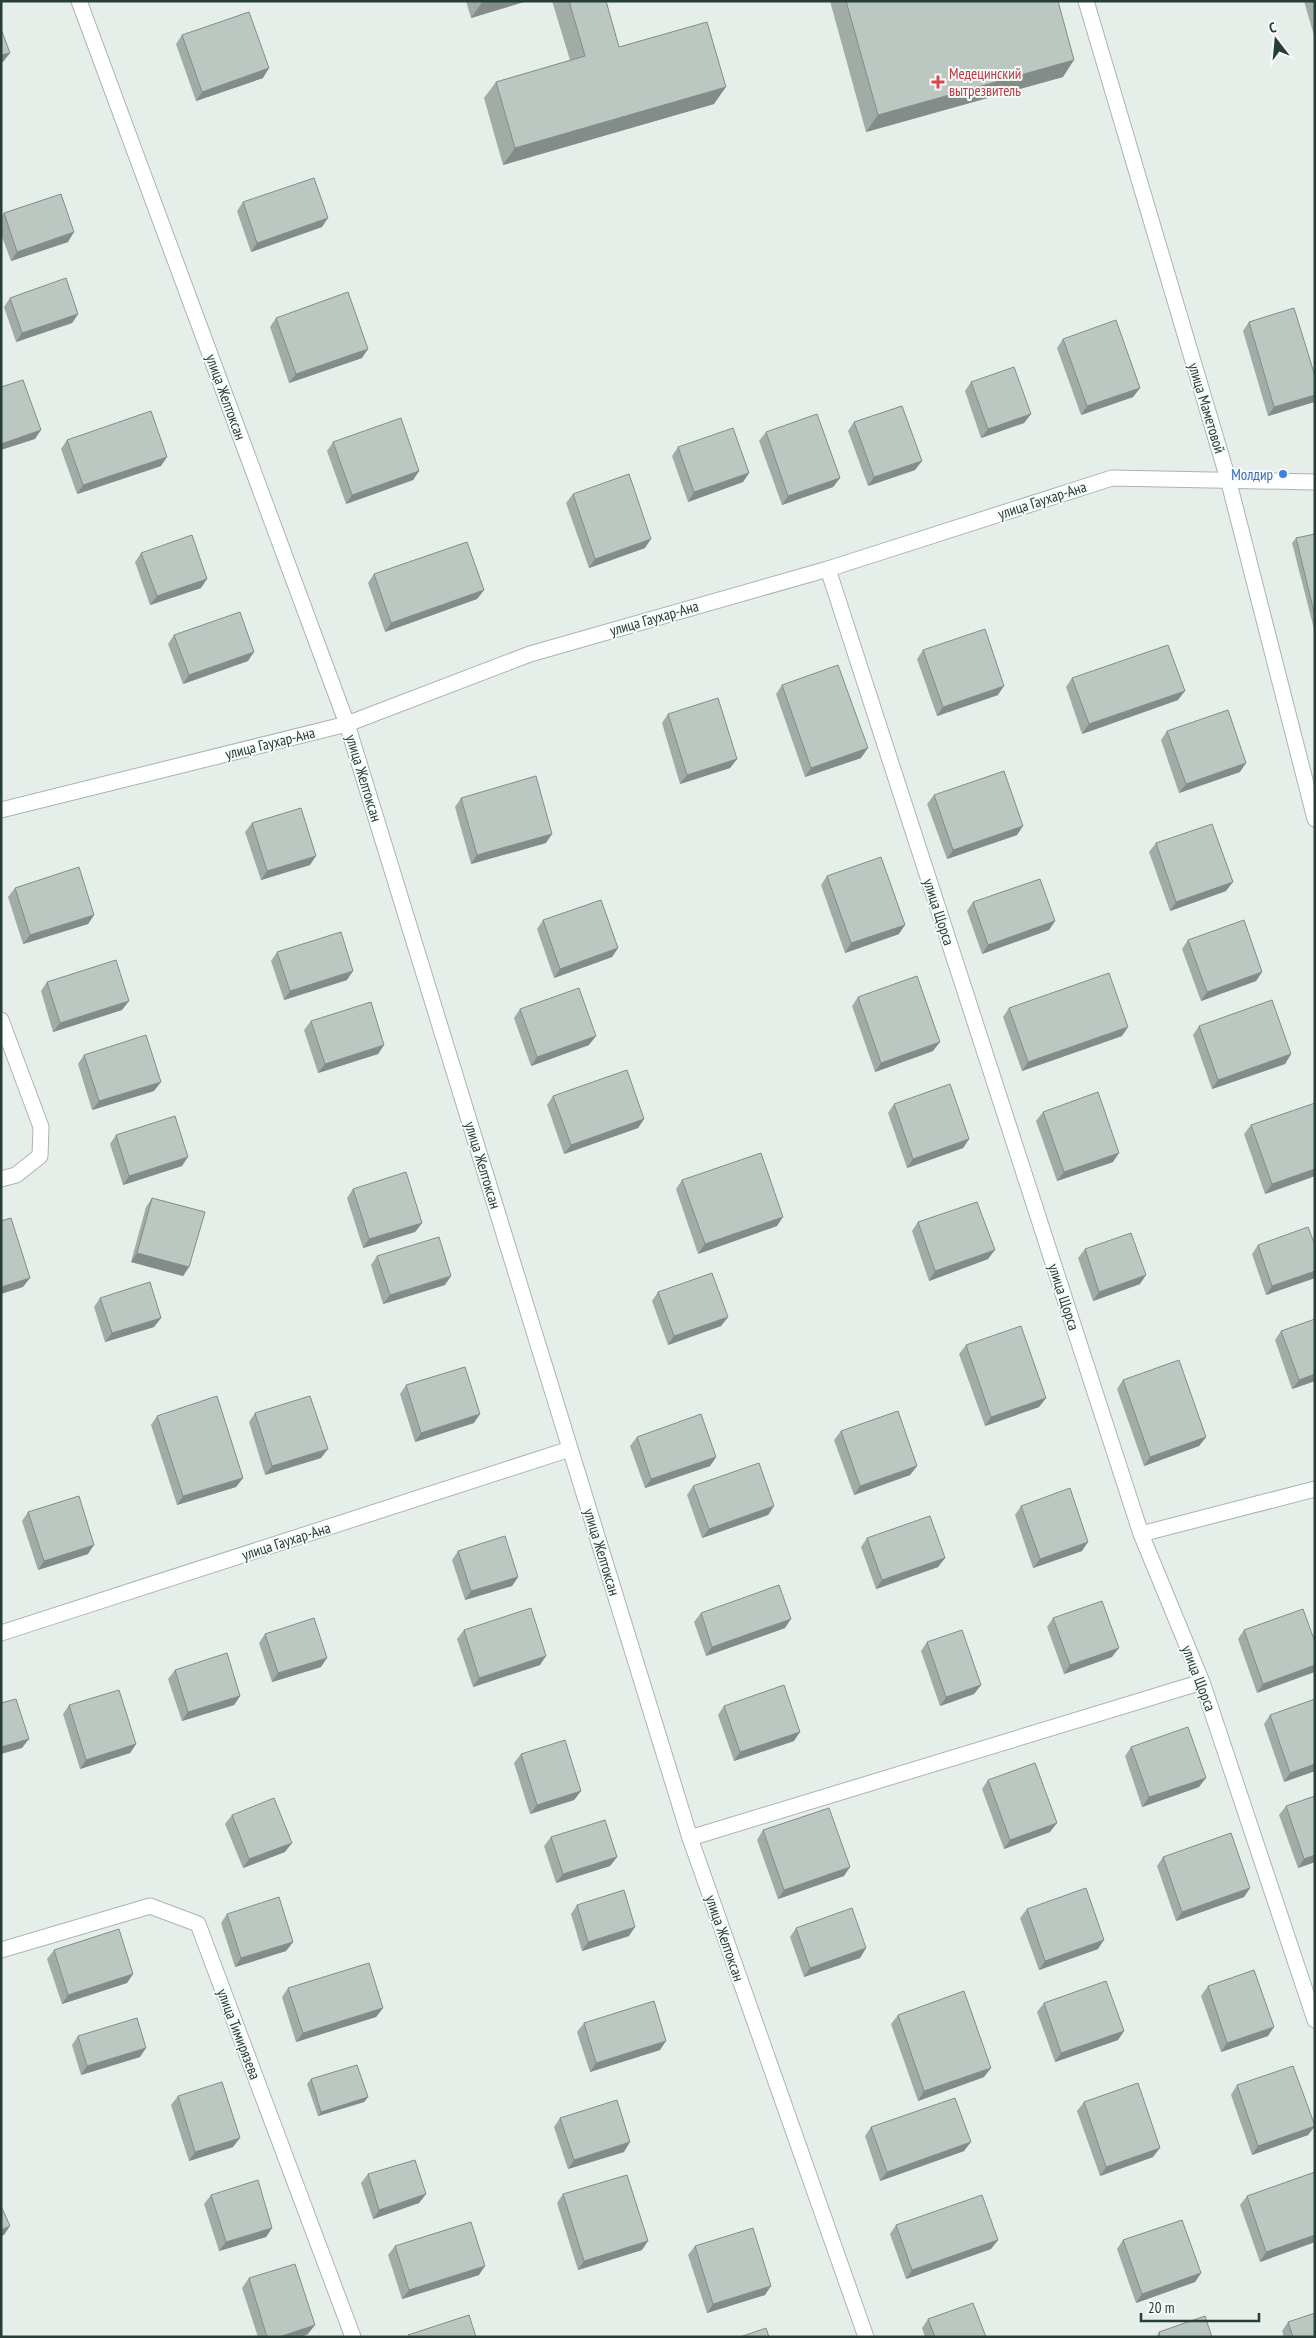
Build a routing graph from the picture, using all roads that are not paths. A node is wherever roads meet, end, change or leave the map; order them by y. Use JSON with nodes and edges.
{"nodes":[{"id":1,"x":79,"y":1,"type":"edge"},
{"id":2,"x":1086,"y":1,"type":"edge"},
{"id":3,"x":1228,"y":478,"type":"junction"},
{"id":4,"x":1315,"y":482,"type":"edge"},
{"id":5,"x":828,"y":569,"type":"junction"},
{"id":6,"x":347,"y":724,"type":"junction"},
{"id":7,"x":1,"y":810,"type":"edge"},
{"id":8,"x":1315,"y":819,"type":"edge"},
{"id":9,"x":1,"y":1020,"type":"edge"},
{"id":10,"x":1,"y":1179,"type":"edge"},
{"id":11,"x":570,"y":1449,"type":"junction"},
{"id":12,"x":1315,"y":1489,"type":"edge"},
{"id":13,"x":1141,"y":1534,"type":"junction"},
{"id":14,"x":1,"y":1633,"type":"edge"},
{"id":15,"x":1202,"y":1682,"type":"junction"},
{"id":16,"x":690,"y":1838,"type":"junction"},
{"id":17,"x":1,"y":1950,"type":"edge"},
{"id":18,"x":1315,"y":2020,"type":"edge"},
{"id":19,"x":353,"y":2337,"type":"edge"},
{"id":20,"x":866,"y":2337,"type":"edge"}],
"edges":[{"from":1,"to":6,"type":"street","name":"улица Желтоксан"},
{"from":2,"to":3,"type":"street","name":"улица Маметовой"},
{"from":3,"to":4,"type":"street","name":"улица Гаухар-Ана"},
{"from":3,"to":5,"type":"street","name":"улица Гаухар-Ана"},
{"from":3,"to":8,"type":"street","name":"улица Маметовой"},
{"from":5,"to":6,"type":"street","name":"улица Гаухар-Ана"},
{"from":5,"to":13,"type":"street","name":"улица Щорса"},
{"from":6,"to":7,"type":"street","name":"улица Гаухар-Ана"},
{"from":6,"to":11,"type":"street","name":"улица Желтоксан"},
{"from":9,"to":10,"type":"street"},
{"from":11,"to":14,"type":"street","name":"улица Гаухар-Ана"},
{"from":11,"to":16,"type":"street","name":"улица Желтоксан"},
{"from":12,"to":13,"type":"street"},
{"from":13,"to":15,"type":"street","name":"улица Щорса"},
{"from":15,"to":16,"type":"street"},
{"from":15,"to":18,"type":"street","name":"улица Щорса"},
{"from":16,"to":20,"type":"street","name":"улица Желтоксан"},
{"from":17,"to":19,"type":"street","name":"улица Тимирязева"}]}
